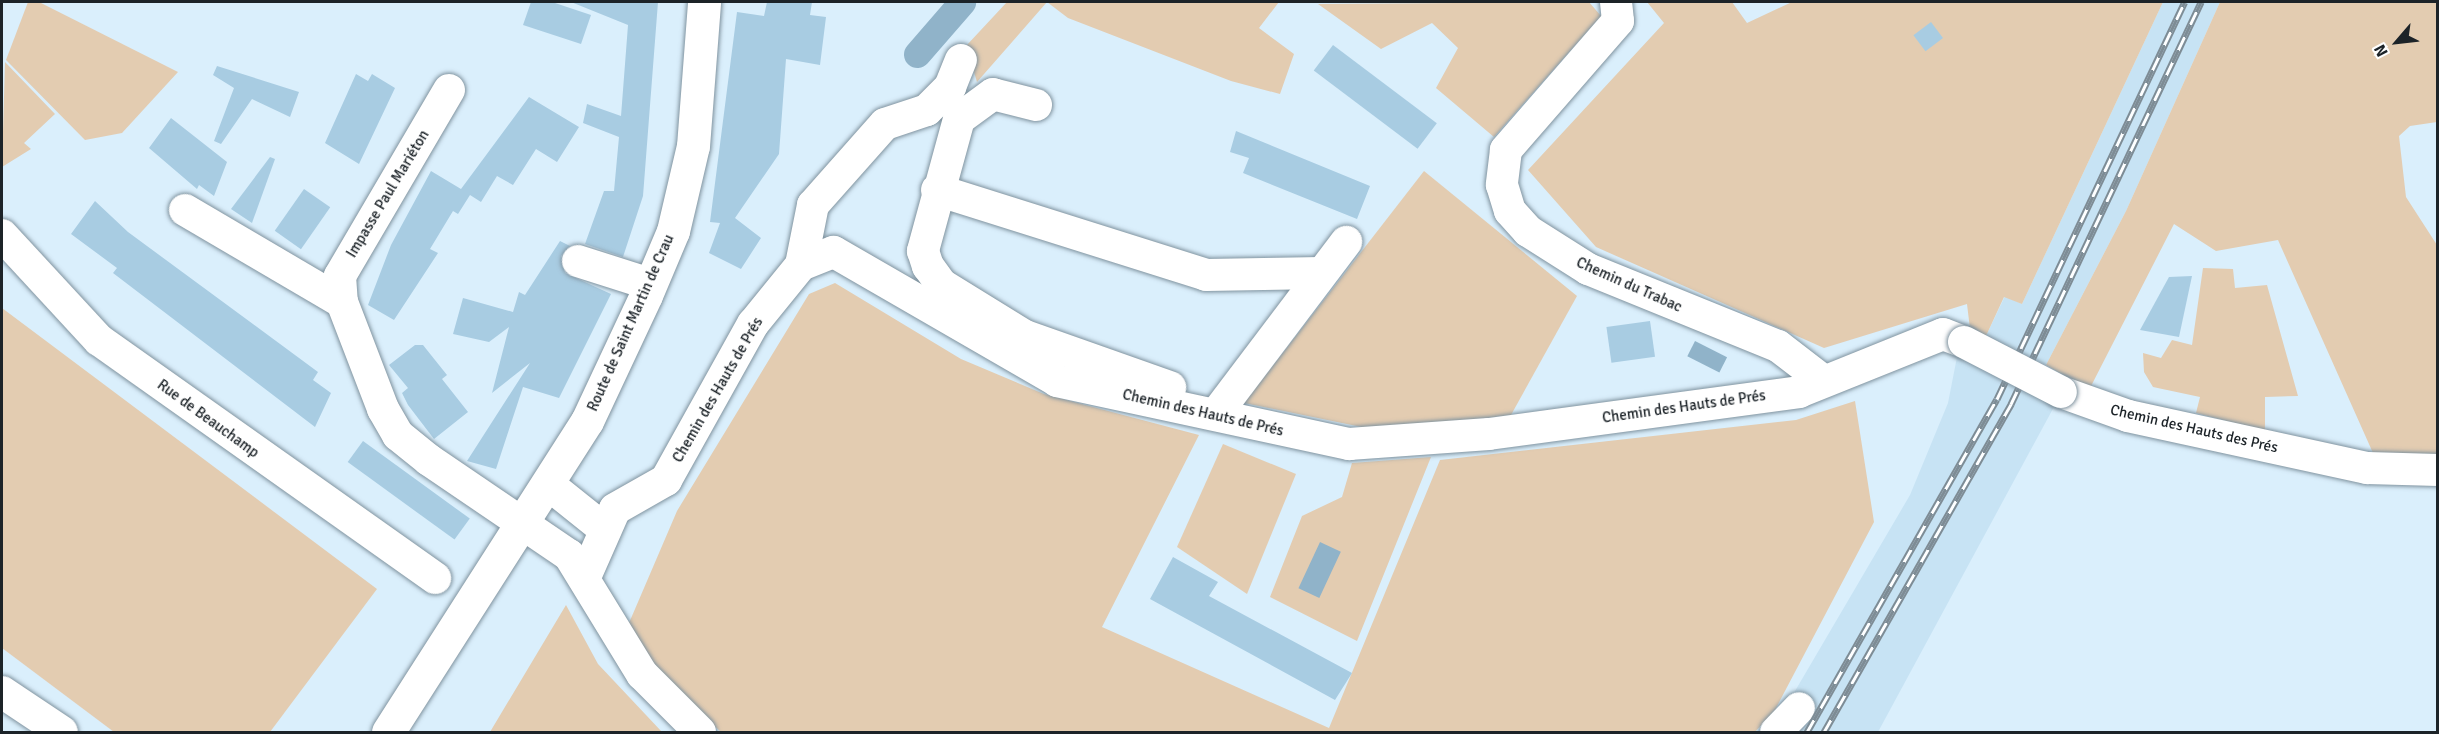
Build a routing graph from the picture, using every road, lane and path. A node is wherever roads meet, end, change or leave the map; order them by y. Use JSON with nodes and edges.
{"nodes":[{"id":1,"x":704,"y":2,"type":"edge"},
{"id":2,"x":1616,"y":2,"type":"edge"},
{"id":3,"x":961,"y":60,"type":"dead end"},
{"id":4,"x":449,"y":90,"type":"dead end"},
{"id":5,"x":1036,"y":105,"type":"dead end"},
{"id":6,"x":937,"y":190,"type":"junction"},
{"id":7,"x":185,"y":210,"type":"dead end"},
{"id":8,"x":2,"y":236,"type":"edge"},
{"id":9,"x":1346,"y":242,"type":"dead end"},
{"id":10,"x":578,"y":261,"type":"dead end"},
{"id":11,"x":801,"y":265,"type":"junction"},
{"id":12,"x":1321,"y":273,"type":"junction"},
{"id":13,"x":650,"y":284,"type":"junction"},
{"id":14,"x":342,"y":302,"type":"junction"},
{"id":15,"x":1964,"y":342,"type":"joint"},
{"id":16,"x":1821,"y":379,"type":"junction"},
{"id":17,"x":1185,"y":392,"type":"dead end"},
{"id":18,"x":1223,"y":406,"type":"junction"},
{"id":19,"x":2438,"y":470,"type":"edge"},
{"id":20,"x":548,"y":484,"type":"junction"},
{"id":21,"x":603,"y":528,"type":"junction"},
{"id":22,"x":532,"y":532,"type":"junction"},
{"id":23,"x":585,"y":577,"type":"junction"},
{"id":24,"x":435,"y":578,"type":"dead end"},
{"id":25,"x":2,"y":692,"type":"edge"},
{"id":26,"x":1799,"y":708,"type":"dead end"},
{"id":27,"x":62,"y":732,"type":"edge"},
{"id":28,"x":388,"y":732,"type":"edge"},
{"id":29,"x":700,"y":732,"type":"edge"},
{"id":30,"x":1776,"y":732,"type":"edge"}],
"edges":[{"from":1,"to":13,"type":"main road","name":"Route de Saint Martin de Crau"},
{"from":2,"to":16,"type":"street","name":"Chemin du Trabac"},
{"from":3,"to":11,"type":"street"},
{"from":4,"to":14,"type":"street","name":"Impasse Paul Mariéton"},
{"from":5,"to":6,"type":"street"},
{"from":6,"to":12,"type":"street"},
{"from":6,"to":17,"type":"street"},
{"from":7,"to":14,"type":"street"},
{"from":8,"to":24,"type":"street","name":"Rue de Beauchamp"},
{"from":9,"to":12,"type":"street"},
{"from":10,"to":13,"type":"street"},
{"from":11,"to":18,"type":"street","name":"Chemin des Hauts de Prés"},
{"from":11,"to":21,"type":"street","name":"Chemin des Hauts de Prés"},
{"from":12,"to":18,"type":"street"},
{"from":13,"to":20,"type":"main road","name":"Route de Saint Martin de Crau"},
{"from":14,"to":22,"type":"street","name":"Impasse Paul Mariéton"},
{"from":15,"to":16,"type":"street","name":"Chemin des Hauts de Prés"},
{"from":15,"to":19,"type":"street","name":"Chemin des Hauts des Prés","bridge":true},
{"from":16,"to":18,"type":"street","name":"Chemin des Hauts de Prés"},
{"from":20,"to":21,"type":"street"},
{"from":20,"to":22,"type":"main road","name":"Route de Saint Martin de Crau"},
{"from":21,"to":23,"type":"street","name":"Chemin des Hauts de Prés"},
{"from":22,"to":23,"type":"street","name":"Impasse Paul Mariéton"},
{"from":22,"to":28,"type":"main road","name":"Route de Saint Martin de Crau"},
{"from":23,"to":29,"type":"street","name":"Impasse Paul Mariéton"},
{"from":25,"to":27,"type":"street"},
{"from":26,"to":30,"type":"street"}]}
